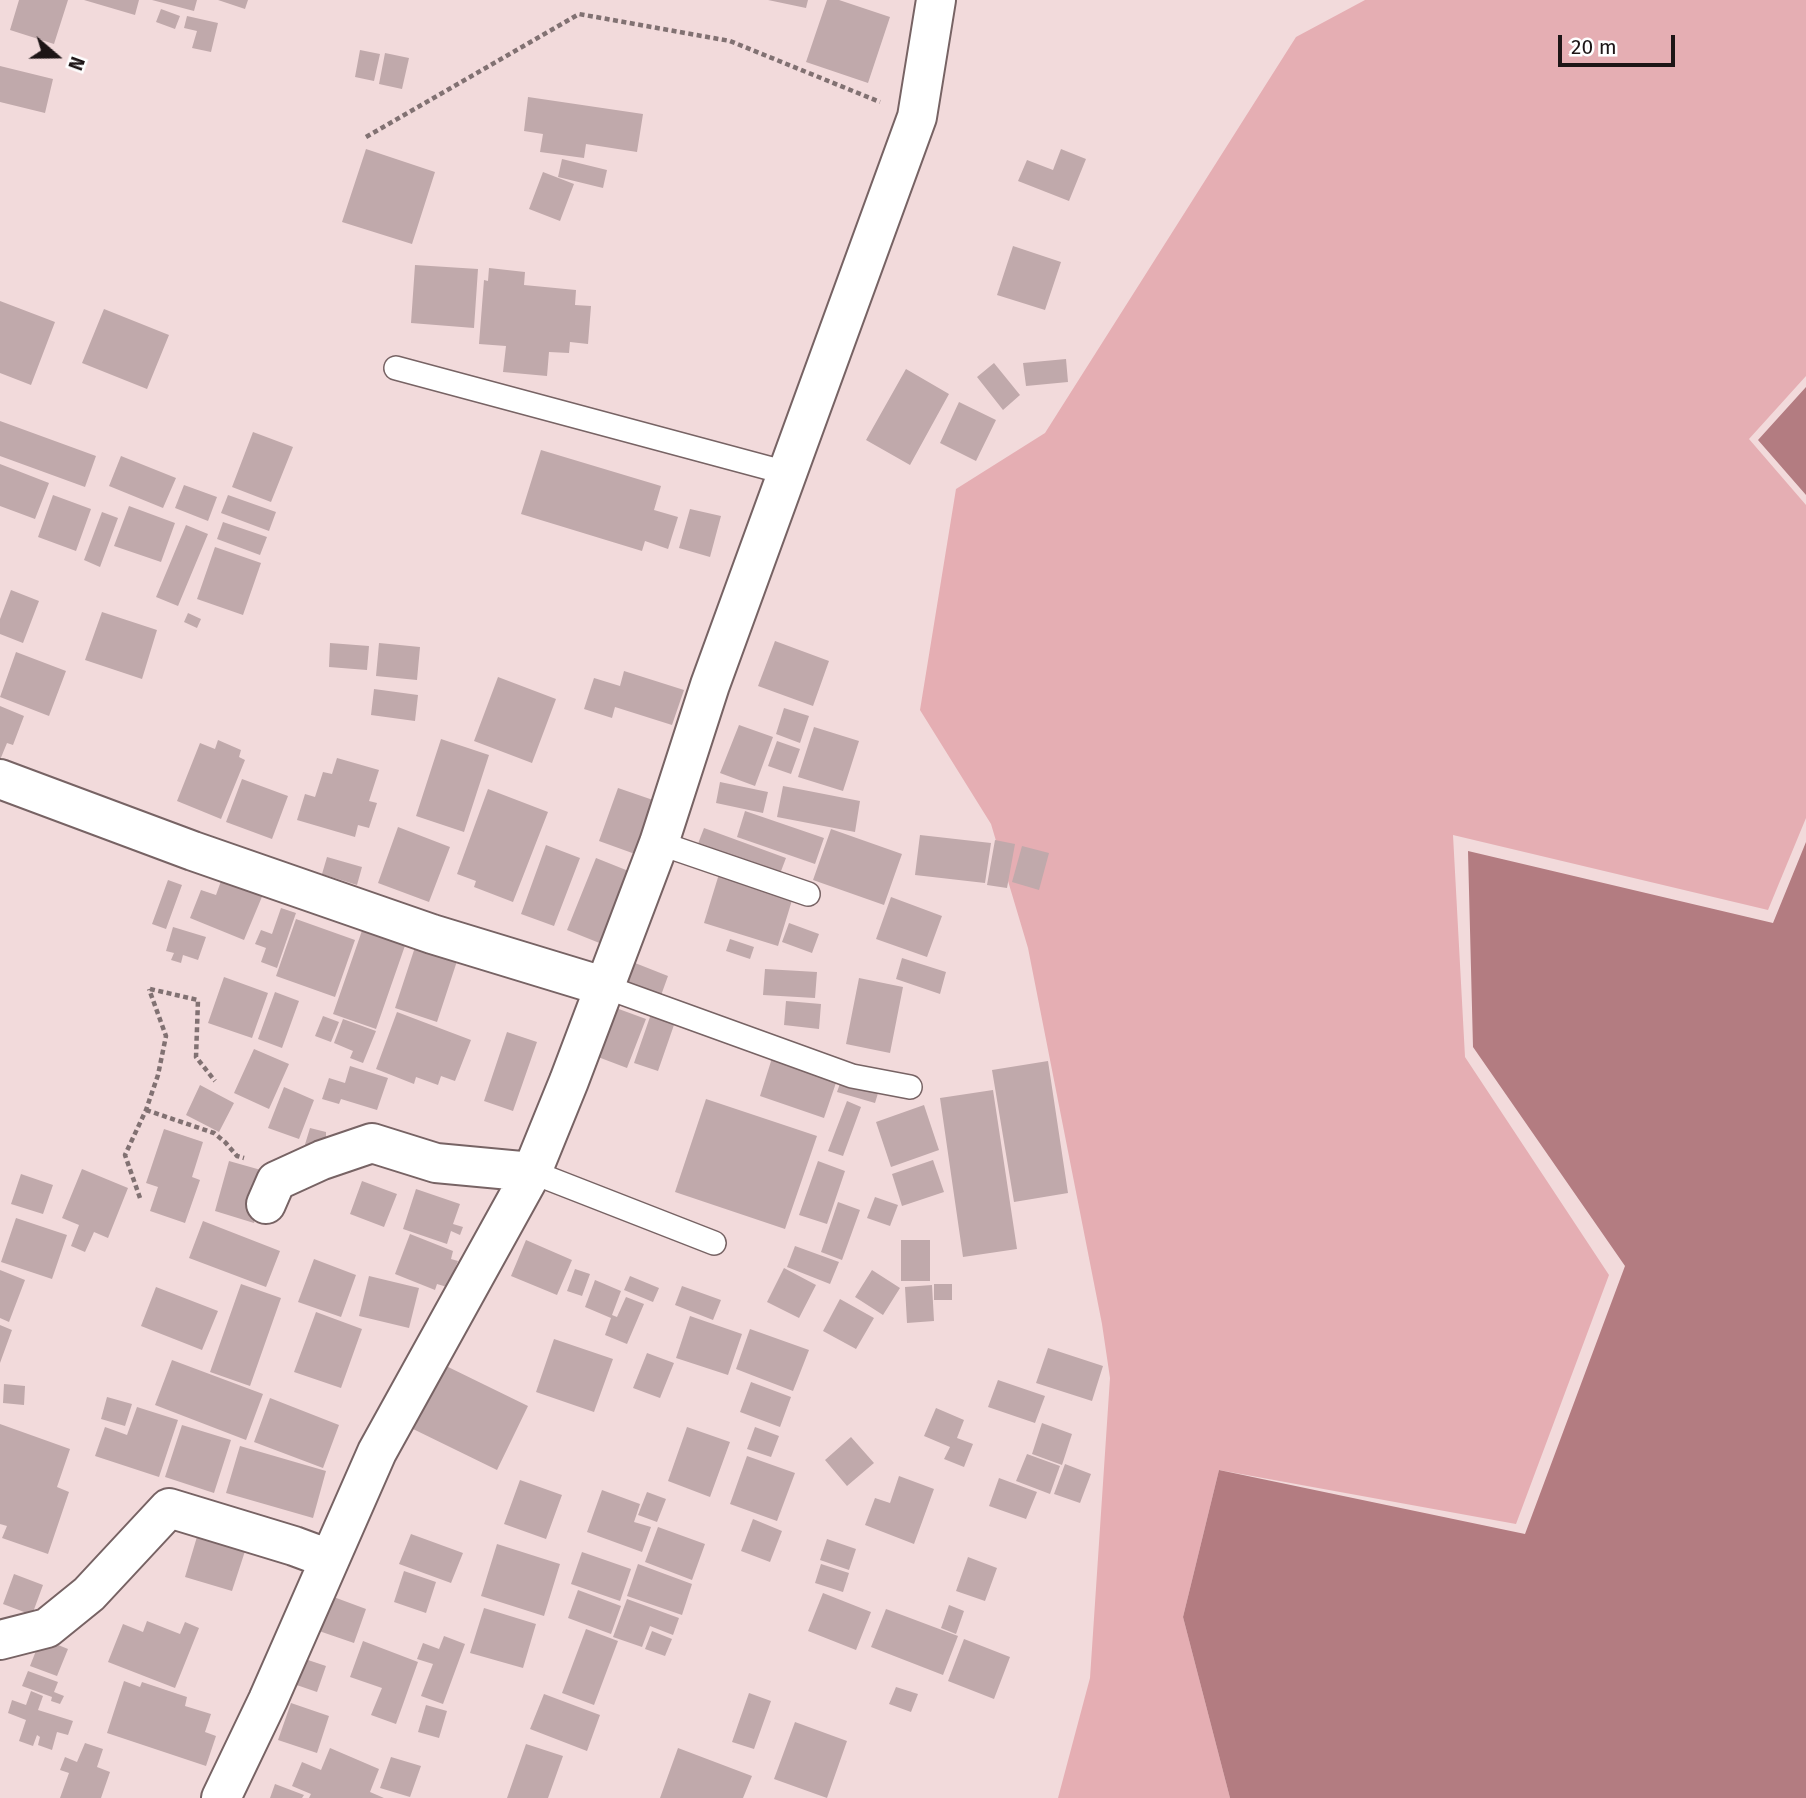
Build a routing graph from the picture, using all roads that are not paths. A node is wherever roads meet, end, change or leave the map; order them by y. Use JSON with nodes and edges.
{"nodes":[{"id":1,"x":936,"y":0,"type":"edge"},
{"id":2,"x":396,"y":368,"type":"dead end"},
{"id":3,"x":788,"y":473,"type":"junction"},
{"id":4,"x":0,"y":779,"type":"edge"},
{"id":5,"x":660,"y":843,"type":"junction"},
{"id":6,"x":808,"y":894,"type":"dead end"},
{"id":7,"x":606,"y":987,"type":"junction"},
{"id":8,"x":910,"y":1087,"type":"dead end"},
{"id":9,"x":532,"y":1172,"type":"junction"},
{"id":10,"x":266,"y":1203,"type":"dead end"},
{"id":11,"x":714,"y":1243,"type":"dead end"},
{"id":12,"x":329,"y":1559,"type":"junction"},
{"id":13,"x":0,"y":1640,"type":"edge"},
{"id":14,"x":221,"y":1798,"type":"edge"}],
"edges":[{"from":1,"to":3,"type":"street"},
{"from":2,"to":3,"type":"lane"},
{"from":3,"to":5,"type":"street"},
{"from":4,"to":7,"type":"street"},
{"from":5,"to":6,"type":"lane"},
{"from":5,"to":7,"type":"street"},
{"from":7,"to":8,"type":"lane"},
{"from":7,"to":9,"type":"street"},
{"from":9,"to":10,"type":"street"},
{"from":9,"to":11,"type":"lane"},
{"from":9,"to":12,"type":"street"},
{"from":12,"to":13,"type":"street"},
{"from":12,"to":14,"type":"street"}]}
